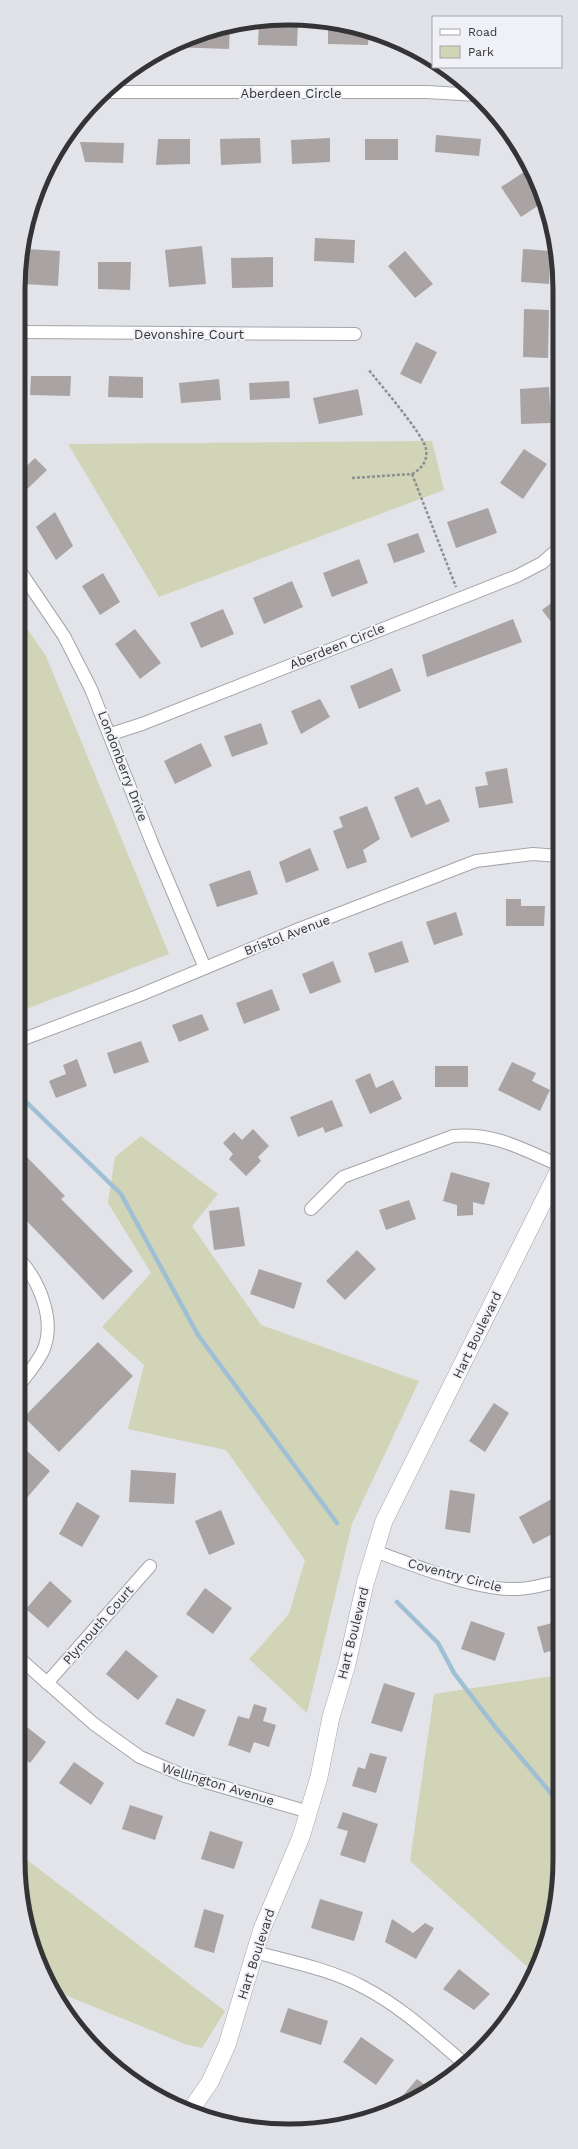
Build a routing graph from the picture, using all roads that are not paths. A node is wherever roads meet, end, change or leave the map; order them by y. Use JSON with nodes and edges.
{"nodes":[{"id":1,"x":114,"y":92,"type":"edge"},
{"id":2,"x":467,"y":94,"type":"edge"},
{"id":3,"x":25,"y":332,"type":"edge"},
{"id":4,"x":355,"y":334,"type":"dead end"},
{"id":5,"x":553,"y":553,"type":"edge"},
{"id":6,"x":25,"y":578,"type":"edge"},
{"id":7,"x":111,"y":734,"type":"junction"},
{"id":8,"x":553,"y":856,"type":"edge"},
{"id":9,"x":205,"y":968,"type":"junction"},
{"id":10,"x":25,"y":1038,"type":"edge"},
{"id":11,"x":553,"y":1162,"type":"edge"},
{"id":12,"x":553,"y":1182,"type":"edge"},
{"id":13,"x":311,"y":1209,"type":"dead end"},
{"id":14,"x":25,"y":1267,"type":"edge"},
{"id":15,"x":25,"y":1377,"type":"edge"},
{"id":16,"x":375,"y":1552,"type":"junction"},
{"id":17,"x":150,"y":1566,"type":"dead end"},
{"id":18,"x":553,"y":1582,"type":"edge"},
{"id":19,"x":25,"y":1663,"type":"edge"},
{"id":20,"x":47,"y":1683,"type":"junction"},
{"id":21,"x":309,"y":1812,"type":"junction"},
{"id":22,"x":255,"y":1952,"type":"junction"},
{"id":23,"x":461,"y":2060,"type":"edge"},
{"id":24,"x":193,"y":2106,"type":"edge"}],
"edges":[{"from":1,"to":2,"type":"street","name":"Aberdeen Circle"},
{"from":3,"to":4,"type":"street","name":"Devonshire Court"},
{"from":5,"to":7,"type":"street","name":"Aberdeen Circle"},
{"from":6,"to":7,"type":"street","name":"Londonberry Drive"},
{"from":7,"to":9,"type":"street","name":"Londonberry Drive"},
{"from":8,"to":9,"type":"street","name":"Bristol Avenue"},
{"from":9,"to":10,"type":"street","name":"Bristol Avenue"},
{"from":11,"to":13,"type":"street"},
{"from":12,"to":16,"type":"street","name":"Hart Boulevard"},
{"from":14,"to":15,"type":"street"},
{"from":16,"to":18,"type":"street","name":"Coventry Circle"},
{"from":16,"to":21,"type":"street","name":"Hart Boulevard"},
{"from":17,"to":20,"type":"street","name":"Plymouth Court"},
{"from":19,"to":20,"type":"street","name":"Wellington Avenue"},
{"from":20,"to":21,"type":"street","name":"Wellington Avenue"},
{"from":21,"to":22,"type":"street","name":"Hart Boulevard"},
{"from":22,"to":23,"type":"street"},
{"from":22,"to":24,"type":"street","name":"Hart Boulevard"}]}
